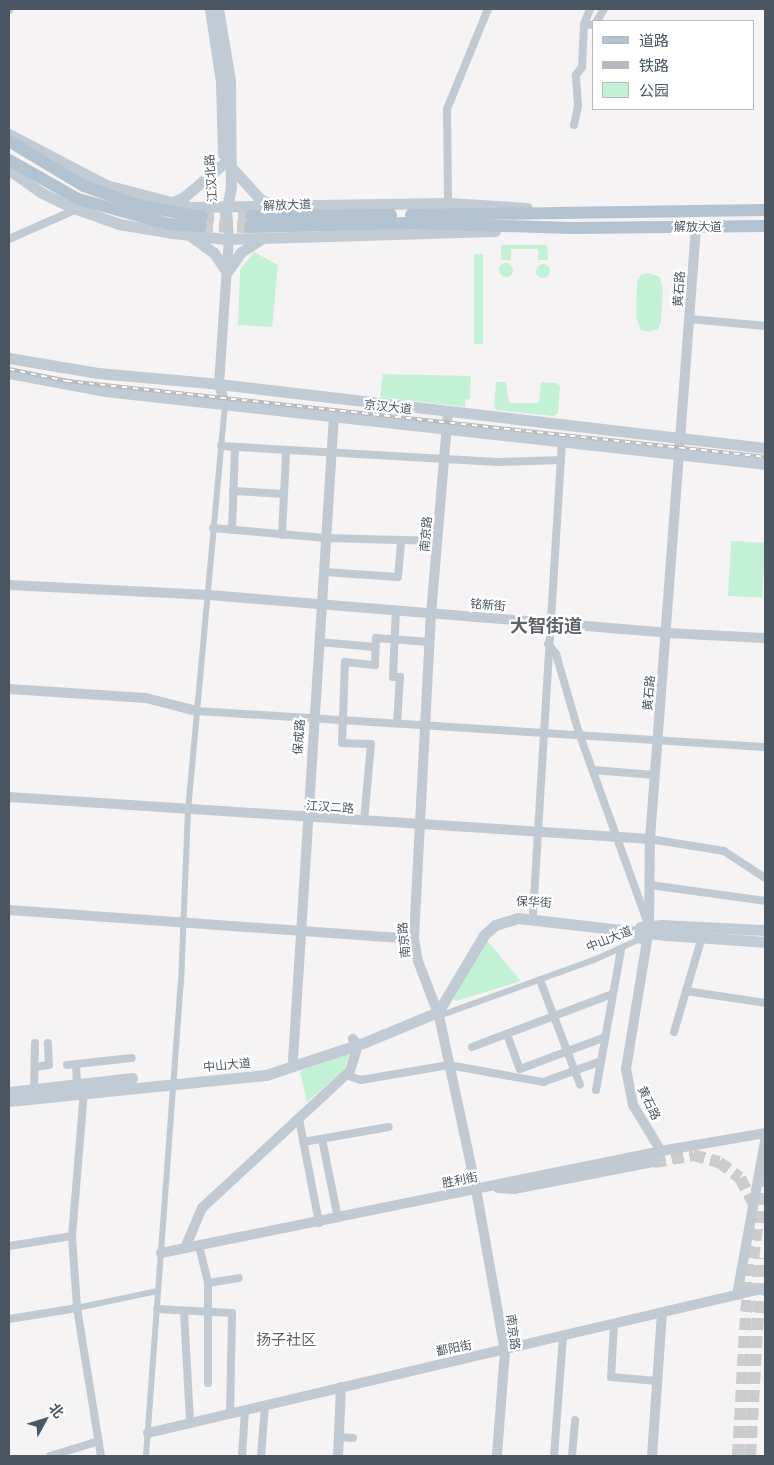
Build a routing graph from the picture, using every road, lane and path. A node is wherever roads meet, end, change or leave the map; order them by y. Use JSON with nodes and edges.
{"nodes":[{"id":1,"x":210,"y":9,"type":"edge"},
{"id":2,"x":218,"y":9,"type":"edge"},
{"id":3,"x":488,"y":9,"type":"edge"},
{"id":4,"x":590,"y":9,"type":"edge"},
{"id":5,"x":604,"y":9,"type":"edge"},
{"id":6,"x":598,"y":20,"type":"edge"},
{"id":7,"x":584,"y":24,"type":"junction"},
{"id":8,"x":592,"y":25,"type":"edge"},
{"id":9,"x":574,"y":124,"type":"dead end"},
{"id":10,"x":9,"y":134,"type":"edge"},
{"id":11,"x":9,"y":141,"type":"edge"},
{"id":12,"x":9,"y":160,"type":"edge"},
{"id":13,"x":227,"y":166,"type":"junction"},
{"id":14,"x":9,"y":170,"type":"edge"},
{"id":15,"x":448,"y":203,"type":"junction"},
{"id":16,"x":169,"y":204,"type":"junction"},
{"id":17,"x":274,"y":206,"type":"junction"},
{"id":18,"x":227,"y":207,"type":"junction"},
{"id":19,"x":78,"y":209,"type":"junction"},
{"id":20,"x":765,"y":210,"type":"edge"},
{"id":21,"x":581,"y":212,"type":"junction"},
{"id":22,"x":765,"y":226,"type":"edge"},
{"id":23,"x":696,"y":227,"type":"junction"},
{"id":24,"x":572,"y":228,"type":"junction"},
{"id":25,"x":188,"y":235,"type":"junction"},
{"id":26,"x":265,"y":237,"type":"junction"},
{"id":27,"x":229,"y":238,"type":"junction"},
{"id":28,"x":9,"y":239,"type":"edge"},
{"id":29,"x":227,"y":272,"type":"junction"},
{"id":30,"x":690,"y":319,"type":"junction"},
{"id":31,"x":765,"y":326,"type":"edge"},
{"id":32,"x":9,"y":358,"type":"edge"},
{"id":33,"x":9,"y":373,"type":"edge"},
{"id":34,"x":219,"y":384,"type":"junction"},
{"id":35,"x":225,"y":404,"type":"junction"},
{"id":36,"x":448,"y":412,"type":"junction"},
{"id":37,"x":334,"y":415,"type":"junction"},
{"id":38,"x":448,"y":427,"type":"junction"},
{"id":39,"x":682,"y":439,"type":"junction"},
{"id":40,"x":562,"y":440,"type":"junction"},
{"id":41,"x":221,"y":446,"type":"junction"},
{"id":42,"x":235,"y":448,"type":"junction"},
{"id":43,"x":765,"y":448,"type":"edge"},
{"id":44,"x":286,"y":452,"type":"junction"},
{"id":45,"x":331,"y":454,"type":"junction"},
{"id":46,"x":681,"y":454,"type":"junction"},
{"id":47,"x":445,"y":459,"type":"junction"},
{"id":48,"x":561,"y":460,"type":"junction"},
{"id":49,"x":765,"y":464,"type":"edge"},
{"id":50,"x":233,"y":491,"type":"junction"},
{"id":51,"x":284,"y":494,"type":"junction"},
{"id":52,"x":213,"y":528,"type":"junction"},
{"id":53,"x":232,"y":530,"type":"junction"},
{"id":54,"x":282,"y":534,"type":"junction"},
{"id":55,"x":326,"y":538,"type":"junction"},
{"id":56,"x":401,"y":540,"type":"junction"},
{"id":57,"x":438,"y":541,"type":"junction"},
{"id":58,"x":324,"y":572,"type":"junction"},
{"id":59,"x":9,"y":586,"type":"edge"},
{"id":60,"x":209,"y":595,"type":"junction"},
{"id":61,"x":322,"y":604,"type":"junction"},
{"id":62,"x":396,"y":610,"type":"junction"},
{"id":63,"x":431,"y":613,"type":"junction"},
{"id":64,"x":550,"y":623,"type":"junction"},
{"id":65,"x":667,"y":633,"type":"junction"},
{"id":66,"x":765,"y":638,"type":"edge"},
{"id":67,"x":394,"y":640,"type":"junction"},
{"id":68,"x":319,"y":642,"type":"junction"},
{"id":69,"x":430,"y":642,"type":"junction"},
{"id":70,"x":548,"y":644,"type":"junction"},
{"id":71,"x":375,"y":647,"type":"junction"},
{"id":72,"x":9,"y":689,"type":"edge"},
{"id":73,"x":197,"y":711,"type":"junction"},
{"id":74,"x":312,"y":718,"type":"junction"},
{"id":75,"x":342,"y":720,"type":"junction"},
{"id":76,"x":397,"y":723,"type":"junction"},
{"id":77,"x":427,"y":724,"type":"junction"},
{"id":78,"x":542,"y":731,"type":"junction"},
{"id":79,"x":579,"y":733,"type":"junction"},
{"id":80,"x":658,"y":738,"type":"junction"},
{"id":81,"x":765,"y":747,"type":"edge"},
{"id":82,"x":593,"y":770,"type":"junction"},
{"id":83,"x":655,"y":775,"type":"junction"},
{"id":84,"x":9,"y":797,"type":"edge"},
{"id":85,"x":188,"y":811,"type":"junction"},
{"id":86,"x":307,"y":818,"type":"junction"},
{"id":87,"x":364,"y":821,"type":"junction"},
{"id":88,"x":420,"y":825,"type":"junction"},
{"id":89,"x":538,"y":832,"type":"junction"},
{"id":90,"x":619,"y":837,"type":"junction"},
{"id":91,"x":650,"y":839,"type":"junction"},
{"id":92,"x":765,"y":878,"type":"edge"},
{"id":93,"x":650,"y":885,"type":"junction"},
{"id":94,"x":765,"y":901,"type":"edge"},
{"id":95,"x":9,"y":910,"type":"edge"},
{"id":96,"x":533,"y":914,"type":"junction"},
{"id":97,"x":184,"y":924,"type":"junction"},
{"id":98,"x":765,"y":930,"type":"edge"},
{"id":99,"x":300,"y":931,"type":"junction"},
{"id":100,"x":649,"y":934,"type":"junction"},
{"id":101,"x":702,"y":937,"type":"junction"},
{"id":102,"x":414,"y":939,"type":"junction"},
{"id":103,"x":765,"y":942,"type":"edge"},
{"id":104,"x":621,"y":948,"type":"junction"},
{"id":105,"x":540,"y":980,"type":"dead end"},
{"id":106,"x":686,"y":991,"type":"junction"},
{"id":107,"x":612,"y":994,"type":"junction"},
{"id":108,"x":765,"y":1003,"type":"edge"},
{"id":109,"x":438,"y":1012,"type":"junction"},
{"id":110,"x":554,"y":1016,"type":"junction"},
{"id":111,"x":674,"y":1032,"type":"dead end"},
{"id":112,"x":507,"y":1034,"type":"junction"},
{"id":113,"x":603,"y":1038,"type":"junction"},
{"id":114,"x":48,"y":1042,"type":"dead end"},
{"id":115,"x":356,"y":1042,"type":"junction"},
{"id":116,"x":35,"y":1043,"type":"dead end"},
{"id":117,"x":472,"y":1047,"type":"dead end"},
{"id":118,"x":568,"y":1052,"type":"junction"},
{"id":119,"x":132,"y":1058,"type":"dead end"},
{"id":120,"x":293,"y":1060,"type":"junction"},
{"id":121,"x":599,"y":1062,"type":"junction"},
{"id":122,"x":67,"y":1065,"type":"dead end"},
{"id":123,"x":76,"y":1065,"type":"junction"},
{"id":124,"x":449,"y":1065,"type":"junction"},
{"id":125,"x":35,"y":1067,"type":"junction"},
{"id":126,"x":574,"y":1070,"type":"junction"},
{"id":127,"x":345,"y":1075,"type":"junction"},
{"id":128,"x":172,"y":1079,"type":"junction"},
{"id":129,"x":580,"y":1085,"type":"dead end"},
{"id":130,"x":80,"y":1087,"type":"junction"},
{"id":131,"x":34,"y":1088,"type":"junction"},
{"id":132,"x":596,"y":1090,"type":"dead end"},
{"id":133,"x":9,"y":1092,"type":"edge"},
{"id":134,"x":9,"y":1101,"type":"edge"},
{"id":135,"x":299,"y":1119,"type":"junction"},
{"id":136,"x":389,"y":1127,"type":"dead end"},
{"id":137,"x":765,"y":1133,"type":"edge"},
{"id":138,"x":322,"y":1139,"type":"junction"},
{"id":139,"x":765,"y":1141,"type":"edge"},
{"id":140,"x":303,"y":1142,"type":"junction"},
{"id":141,"x":661,"y":1151,"type":"junction"},
{"id":142,"x":654,"y":1162,"type":"tunnel mouth"},
{"id":143,"x":490,"y":1187,"type":"junction"},
{"id":144,"x":476,"y":1189,"type":"junction"},
{"id":145,"x":338,"y":1218,"type":"junction"},
{"id":146,"x":318,"y":1222,"type":"junction"},
{"id":147,"x":72,"y":1236,"type":"junction"},
{"id":148,"x":9,"y":1246,"type":"edge"},
{"id":149,"x":199,"y":1246,"type":"junction"},
{"id":150,"x":185,"y":1248,"type":"junction"},
{"id":151,"x":160,"y":1253,"type":"junction"},
{"id":152,"x":239,"y":1278,"type":"dead end"},
{"id":153,"x":208,"y":1283,"type":"junction"},
{"id":154,"x":765,"y":1288,"type":"edge"},
{"id":155,"x":158,"y":1292,"type":"junction"},
{"id":156,"x":737,"y":1295,"type":"junction"},
{"id":157,"x":77,"y":1308,"type":"junction"},
{"id":158,"x":157,"y":1309,"type":"junction"},
{"id":159,"x":184,"y":1311,"type":"junction"},
{"id":160,"x":208,"y":1313,"type":"junction"},
{"id":161,"x":662,"y":1313,"type":"junction"},
{"id":162,"x":9,"y":1319,"type":"edge"},
{"id":163,"x":614,"y":1324,"type":"junction"},
{"id":164,"x":563,"y":1337,"type":"junction"},
{"id":165,"x":505,"y":1351,"type":"junction"},
{"id":166,"x":657,"y":1381,"type":"junction"},
{"id":167,"x":208,"y":1383,"type":"dead end"},
{"id":168,"x":341,"y":1386,"type":"junction"},
{"id":169,"x":265,"y":1405,"type":"junction"},
{"id":170,"x":245,"y":1410,"type":"junction"},
{"id":171,"x":230,"y":1414,"type":"junction"},
{"id":172,"x":575,"y":1420,"type":"dead end"},
{"id":173,"x":190,"y":1423,"type":"junction"},
{"id":174,"x":148,"y":1433,"type":"junction"},
{"id":175,"x":339,"y":1437,"type":"junction"},
{"id":176,"x":353,"y":1438,"type":"dead end"},
{"id":177,"x":99,"y":1441,"type":"junction"},
{"id":178,"x":50,"y":1456,"type":"edge"},
{"id":179,"x":101,"y":1456,"type":"edge"},
{"id":180,"x":146,"y":1456,"type":"edge"},
{"id":181,"x":242,"y":1456,"type":"edge"},
{"id":182,"x":261,"y":1456,"type":"edge"},
{"id":183,"x":338,"y":1456,"type":"edge"},
{"id":184,"x":497,"y":1456,"type":"edge"},
{"id":185,"x":554,"y":1456,"type":"edge"},
{"id":186,"x":572,"y":1456,"type":"edge"},
{"id":187,"x":652,"y":1456,"type":"edge"}],
"edges":[{"from":1,"to":13,"type":"main road","name":"江汉北路"},
{"from":2,"to":13,"type":"main road","name":"江汉北路"},
{"from":3,"to":15,"type":"street"},
{"from":4,"to":7,"type":"street"},
{"from":5,"to":6,"type":"street"},
{"from":7,"to":8,"type":"street"},
{"from":7,"to":9,"type":"street"},
{"from":10,"to":16,"type":"main road","name":"解放大道"},
{"from":11,"to":12,"type":"main road"},
{"from":13,"to":16,"type":"main road"},
{"from":13,"to":17,"type":"main road"},
{"from":13,"to":18,"type":"main road","name":"江汉北路"},
{"from":14,"to":19,"type":"main road","name":"解放大道"},
{"from":15,"to":17,"type":"main road","name":"解放大道"},
{"from":15,"to":21,"type":"main road","name":"解放大道"},
{"from":16,"to":18,"type":"main road","name":"解放大道"},
{"from":17,"to":18,"type":"main road","name":"解放大道"},
{"from":18,"to":27,"type":"street"},
{"from":19,"to":25,"type":"main road","name":"解放大道"},
{"from":19,"to":28,"type":"street"},
{"from":20,"to":21,"type":"main road","name":"解放大道"},
{"from":21,"to":24,"type":"main road","name":"解放大道"},
{"from":22,"to":23,"type":"main road","name":"解放大道"},
{"from":23,"to":24,"type":"main road","name":"解放大道"},
{"from":23,"to":30,"type":"street","name":"黄石路"},
{"from":24,"to":26,"type":"main road","name":"解放大道"},
{"from":25,"to":27,"type":"main road","name":"解放大道"},
{"from":25,"to":29,"type":"main road"},
{"from":26,"to":27,"type":"main road","name":"解放大道"},
{"from":26,"to":29,"type":"main road"},
{"from":27,"to":29,"type":"street"},
{"from":29,"to":34,"type":"street"},
{"from":30,"to":31,"type":"street"},
{"from":30,"to":39,"type":"street","name":"黄石路"},
{"from":32,"to":34,"type":"main road","name":"京汉大道"},
{"from":33,"to":35,"type":"main road","name":"京汉大道"},
{"from":34,"to":35,"type":"street"},
{"from":34,"to":36,"type":"main road","name":"京汉大道"},
{"from":35,"to":37,"type":"main road","name":"京汉大道"},
{"from":35,"to":41,"type":"street"},
{"from":36,"to":38,"type":"street","name":"南京路"},
{"from":36,"to":39,"type":"main road","name":"京汉大道"},
{"from":37,"to":38,"type":"main road","name":"京汉大道"},
{"from":37,"to":45,"type":"street","name":"保成路"},
{"from":38,"to":40,"type":"main road","name":"京汉大道"},
{"from":38,"to":47,"type":"street","name":"南京路"},
{"from":39,"to":43,"type":"main road","name":"京汉大道"},
{"from":39,"to":46,"type":"street","name":"黄石路"},
{"from":40,"to":46,"type":"main road","name":"京汉大道"},
{"from":40,"to":48,"type":"street"},
{"from":41,"to":42,"type":"street"},
{"from":41,"to":52,"type":"street"},
{"from":42,"to":44,"type":"street"},
{"from":42,"to":50,"type":"street"},
{"from":44,"to":45,"type":"street"},
{"from":44,"to":51,"type":"street"},
{"from":45,"to":47,"type":"street"},
{"from":45,"to":55,"type":"street","name":"保成路"},
{"from":46,"to":49,"type":"main road","name":"京汉大道"},
{"from":46,"to":65,"type":"street","name":"黄石路"},
{"from":47,"to":48,"type":"street"},
{"from":47,"to":57,"type":"street","name":"南京路"},
{"from":48,"to":64,"type":"street"},
{"from":50,"to":51,"type":"street"},
{"from":50,"to":53,"type":"street"},
{"from":51,"to":54,"type":"street"},
{"from":52,"to":53,"type":"street"},
{"from":52,"to":60,"type":"street"},
{"from":53,"to":54,"type":"street"},
{"from":54,"to":55,"type":"street"},
{"from":55,"to":56,"type":"street"},
{"from":55,"to":58,"type":"street","name":"保成路"},
{"from":56,"to":57,"type":"street"},
{"from":56,"to":58,"type":"street"},
{"from":57,"to":63,"type":"street","name":"南京路"},
{"from":58,"to":61,"type":"street","name":"保成路"},
{"from":59,"to":60,"type":"street","name":"铭新街"},
{"from":60,"to":61,"type":"street","name":"铭新街"},
{"from":60,"to":73,"type":"street"},
{"from":61,"to":62,"type":"street","name":"铭新街"},
{"from":61,"to":68,"type":"street","name":"保成路"},
{"from":62,"to":63,"type":"street","name":"铭新街"},
{"from":62,"to":67,"type":"street"},
{"from":63,"to":64,"type":"street","name":"铭新街"},
{"from":63,"to":69,"type":"street","name":"南京路"},
{"from":64,"to":65,"type":"street","name":"铭新街"},
{"from":64,"to":70,"type":"street"},
{"from":65,"to":66,"type":"street","name":"铭新街"},
{"from":65,"to":80,"type":"street","name":"黄石路"},
{"from":67,"to":69,"type":"street"},
{"from":67,"to":71,"type":"street"},
{"from":67,"to":76,"type":"street"},
{"from":68,"to":71,"type":"street"},
{"from":68,"to":74,"type":"street","name":"保成路"},
{"from":69,"to":77,"type":"street","name":"南京路"},
{"from":70,"to":78,"type":"street"},
{"from":70,"to":79,"type":"street"},
{"from":71,"to":75,"type":"street"},
{"from":72,"to":73,"type":"street"},
{"from":73,"to":74,"type":"street"},
{"from":73,"to":85,"type":"street"},
{"from":74,"to":75,"type":"street"},
{"from":74,"to":86,"type":"street","name":"保成路"},
{"from":75,"to":76,"type":"street"},
{"from":75,"to":87,"type":"street"},
{"from":76,"to":77,"type":"street"},
{"from":77,"to":78,"type":"street"},
{"from":77,"to":88,"type":"street","name":"南京路"},
{"from":78,"to":79,"type":"street"},
{"from":78,"to":89,"type":"street"},
{"from":79,"to":80,"type":"street"},
{"from":79,"to":82,"type":"street"},
{"from":80,"to":81,"type":"street"},
{"from":80,"to":83,"type":"street","name":"黄石路"},
{"from":82,"to":83,"type":"street"},
{"from":82,"to":90,"type":"street"},
{"from":83,"to":91,"type":"street","name":"黄石路"},
{"from":84,"to":85,"type":"street","name":"江汉二路"},
{"from":85,"to":86,"type":"street","name":"江汉二路"},
{"from":85,"to":97,"type":"street"},
{"from":86,"to":87,"type":"street","name":"江汉二路"},
{"from":86,"to":99,"type":"street","name":"保成路"},
{"from":87,"to":88,"type":"street","name":"江汉二路"},
{"from":88,"to":89,"type":"street","name":"江汉二路"},
{"from":88,"to":102,"type":"street","name":"南京路"},
{"from":89,"to":90,"type":"street","name":"江汉二路"},
{"from":89,"to":96,"type":"street"},
{"from":90,"to":91,"type":"street","name":"江汉二路"},
{"from":90,"to":100,"type":"street"},
{"from":91,"to":92,"type":"street"},
{"from":91,"to":93,"type":"street","name":"黄石路"},
{"from":93,"to":94,"type":"street"},
{"from":93,"to":100,"type":"street","name":"黄石路"},
{"from":95,"to":97,"type":"street"},
{"from":96,"to":100,"type":"main road","name":"保华街"},
{"from":96,"to":109,"type":"main road","name":"保华街"},
{"from":97,"to":99,"type":"street"},
{"from":97,"to":128,"type":"street"},
{"from":98,"to":100,"type":"main road","name":"中山大道"},
{"from":99,"to":102,"type":"street"},
{"from":99,"to":120,"type":"street","name":"保成路"},
{"from":100,"to":101,"type":"main road","name":"中山大道"},
{"from":100,"to":104,"type":"street","name":"中山大道"},
{"from":100,"to":109,"type":"main road","name":"保华街"},
{"from":100,"to":141,"type":"street","name":"黄石路"},
{"from":101,"to":103,"type":"main road","name":"中山大道"},
{"from":101,"to":106,"type":"street"},
{"from":102,"to":109,"type":"street","name":"南京路"},
{"from":104,"to":107,"type":"street"},
{"from":104,"to":109,"type":"street","name":"中山大道"},
{"from":105,"to":110,"type":"street"},
{"from":106,"to":108,"type":"street"},
{"from":106,"to":111,"type":"street"},
{"from":107,"to":110,"type":"street"},
{"from":107,"to":113,"type":"street"},
{"from":109,"to":115,"type":"main road","name":"中山大道"},
{"from":109,"to":124,"type":"street","name":"南京路"},
{"from":110,"to":112,"type":"street"},
{"from":110,"to":118,"type":"street"},
{"from":112,"to":117,"type":"street"},
{"from":112,"to":118,"type":"street"},
{"from":113,"to":118,"type":"street"},
{"from":113,"to":121,"type":"street"},
{"from":114,"to":125,"type":"street"},
{"from":115,"to":120,"type":"main road","name":"中山大道"},
{"from":115,"to":127,"type":"street"},
{"from":115,"to":128,"type":"main road","name":"中山大道"},
{"from":116,"to":125,"type":"street"},
{"from":118,"to":126,"type":"street"},
{"from":119,"to":123,"type":"street"},
{"from":120,"to":128,"type":"main road","name":"中山大道"},
{"from":121,"to":126,"type":"street"},
{"from":121,"to":132,"type":"street"},
{"from":122,"to":123,"type":"street"},
{"from":123,"to":130,"type":"street"},
{"from":124,"to":126,"type":"street"},
{"from":124,"to":127,"type":"street"},
{"from":124,"to":144,"type":"street","name":"南京路"},
{"from":125,"to":131,"type":"street"},
{"from":126,"to":129,"type":"street"},
{"from":127,"to":135,"type":"street"},
{"from":128,"to":130,"type":"main road","name":"中山大道"},
{"from":128,"to":151,"type":"street"},
{"from":130,"to":131,"type":"main road","name":"中山大道"},
{"from":130,"to":134,"type":"main road","name":"中山大道"},
{"from":130,"to":147,"type":"street"},
{"from":131,"to":133,"type":"main road","name":"中山大道"},
{"from":135,"to":140,"type":"street"},
{"from":135,"to":150,"type":"street"},
{"from":136,"to":138,"type":"street"},
{"from":137,"to":141,"type":"street","name":"胜利街"},
{"from":138,"to":140,"type":"street"},
{"from":138,"to":145,"type":"street"},
{"from":139,"to":156,"type":"street"},
{"from":140,"to":146,"type":"street"},
{"from":141,"to":143,"type":"street","name":"胜利街"},
{"from":142,"to":143,"type":"street"},
{"from":143,"to":144,"type":"street","name":"胜利街"},
{"from":144,"to":145,"type":"street","name":"胜利街"},
{"from":144,"to":165,"type":"street","name":"南京路"},
{"from":145,"to":146,"type":"street","name":"胜利街"},
{"from":146,"to":149,"type":"street","name":"胜利街"},
{"from":147,"to":148,"type":"street"},
{"from":147,"to":157,"type":"street"},
{"from":149,"to":150,"type":"street","name":"胜利街"},
{"from":149,"to":153,"type":"street"},
{"from":150,"to":151,"type":"street","name":"胜利街"},
{"from":151,"to":155,"type":"street"},
{"from":152,"to":153,"type":"street"},
{"from":153,"to":160,"type":"street"},
{"from":154,"to":156,"type":"street","name":"鄱阳街"},
{"from":155,"to":157,"type":"street"},
{"from":155,"to":158,"type":"street"},
{"from":156,"to":161,"type":"street","name":"鄱阳街"},
{"from":157,"to":162,"type":"street"},
{"from":157,"to":177,"type":"street"},
{"from":158,"to":159,"type":"street"},
{"from":158,"to":174,"type":"street"},
{"from":159,"to":160,"type":"street"},
{"from":159,"to":173,"type":"street"},
{"from":160,"to":167,"type":"street"},
{"from":160,"to":171,"type":"street"},
{"from":161,"to":163,"type":"street","name":"鄱阳街"},
{"from":161,"to":166,"type":"street"},
{"from":163,"to":164,"type":"street","name":"鄱阳街"},
{"from":163,"to":166,"type":"street"},
{"from":164,"to":165,"type":"street","name":"鄱阳街"},
{"from":164,"to":185,"type":"street"},
{"from":165,"to":168,"type":"street","name":"鄱阳街"},
{"from":165,"to":184,"type":"street","name":"南京路"},
{"from":166,"to":187,"type":"street"},
{"from":168,"to":169,"type":"street","name":"鄱阳街"},
{"from":168,"to":175,"type":"street"},
{"from":169,"to":170,"type":"street","name":"鄱阳街"},
{"from":169,"to":182,"type":"street"},
{"from":170,"to":171,"type":"street","name":"鄱阳街"},
{"from":170,"to":181,"type":"street"},
{"from":171,"to":173,"type":"street","name":"鄱阳街"},
{"from":172,"to":186,"type":"street"},
{"from":173,"to":174,"type":"street","name":"鄱阳街"},
{"from":174,"to":180,"type":"street"},
{"from":175,"to":176,"type":"street"},
{"from":175,"to":183,"type":"street"},
{"from":177,"to":178,"type":"street"},
{"from":177,"to":179,"type":"street"}]}
